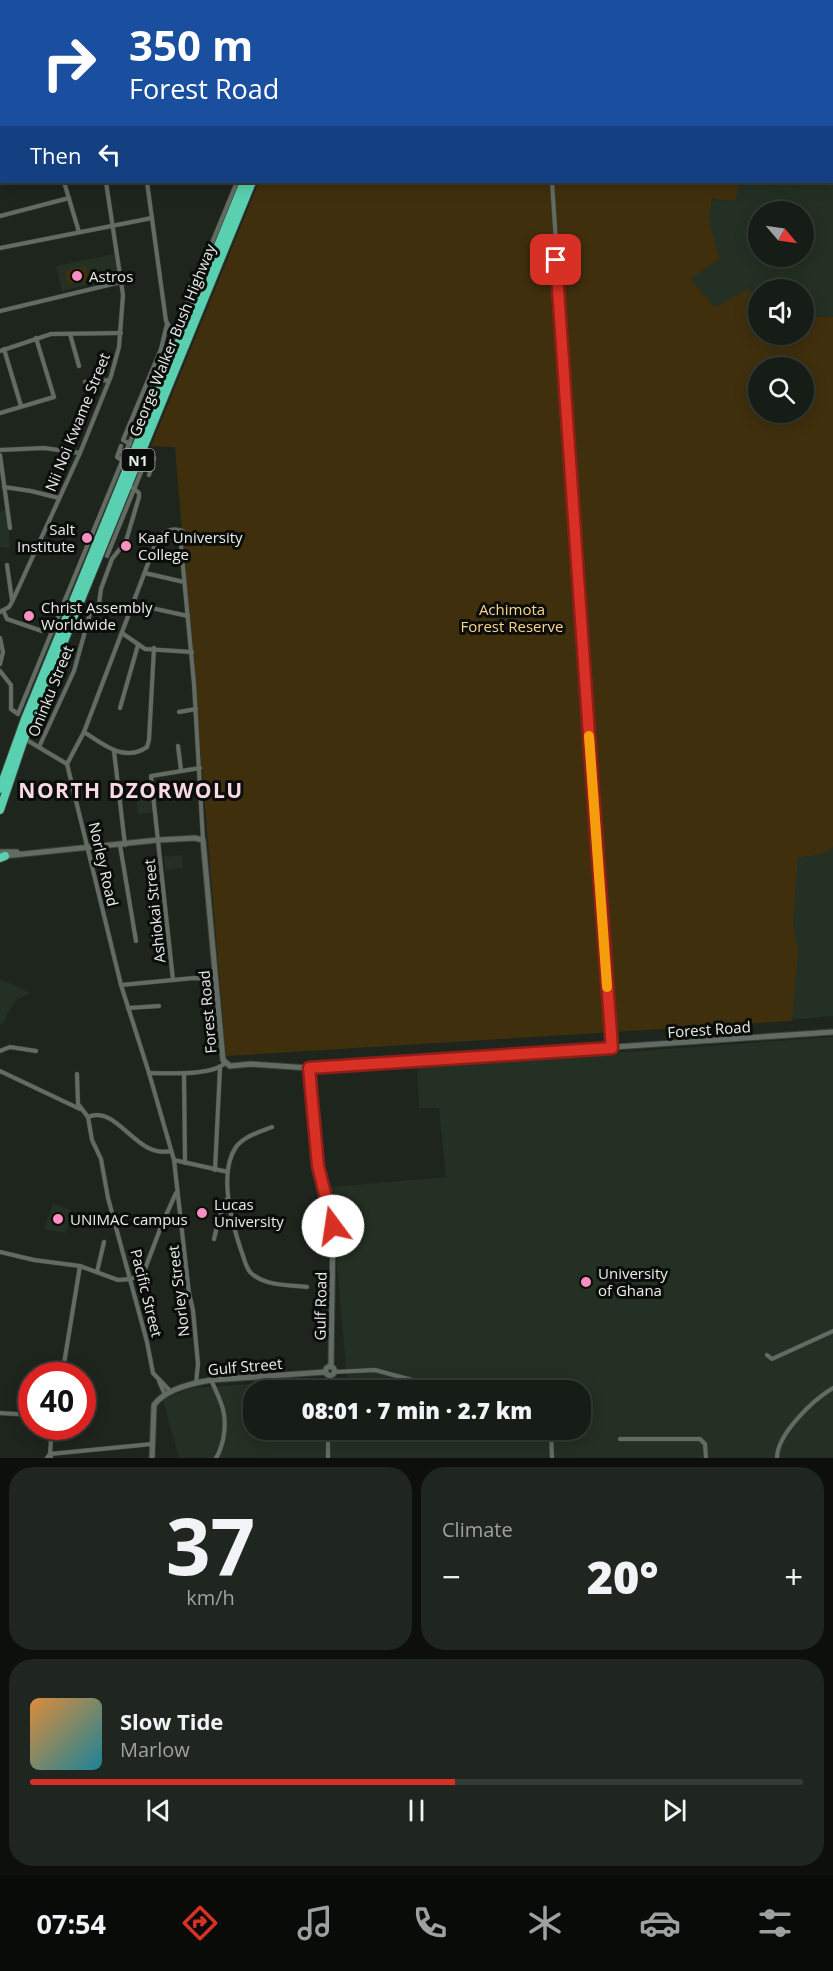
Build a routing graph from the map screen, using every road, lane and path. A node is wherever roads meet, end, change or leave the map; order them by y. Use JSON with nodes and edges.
{"nodes":[{"id":1,"x":64,"y":183,"type":"edge"},
{"id":2,"x":106,"y":183,"type":"edge"},
{"id":3,"x":147,"y":183,"type":"edge"},
{"id":4,"x":237,"y":183,"type":"edge"},
{"id":5,"x":244,"y":183,"type":"edge"},
{"id":6,"x":252,"y":183,"type":"edge"},
{"id":7,"x":552,"y":183,"type":"edge"},
{"id":8,"x":69,"y":198,"type":"junction"},
{"id":9,"x":0,"y":216,"type":"edge"},
{"id":10,"x":152,"y":218,"type":"junction"},
{"id":11,"x":113,"y":225,"type":"junction"},
{"id":12,"x":79,"y":232,"type":"junction"},
{"id":13,"x":0,"y":248,"type":"edge"},
{"id":14,"x":120,"y":282,"type":"junction"},
{"id":15,"x":0,"y":311,"type":"edge"},
{"id":16,"x":167,"y":324,"type":"junction"},
{"id":17,"x":179,"y":332,"type":"junction"},
{"id":18,"x":121,"y":333,"type":"junction"},
{"id":19,"x":70,"y":334,"type":"junction"},
{"id":20,"x":36,"y":338,"type":"junction"},
{"id":21,"x":2,"y":350,"type":"edge"},
{"id":22,"x":79,"y":366,"type":"dead end"},
{"id":23,"x":109,"y":380,"type":"junction"},
{"id":24,"x":84,"y":382,"type":"dead end"},
{"id":25,"x":21,"y":406,"type":"junction"},
{"id":26,"x":0,"y":413,"type":"edge"},
{"id":27,"x":134,"y":413,"type":"junction"},
{"id":28,"x":141,"y":416,"type":"junction"},
{"id":29,"x":130,"y":444,"type":"junction"},
{"id":30,"x":121,"y":446,"type":"dead end"},
{"id":31,"x":0,"y":450,"type":"edge"},
{"id":32,"x":80,"y":453,"type":"junction"},
{"id":33,"x":0,"y":455,"type":"edge"},
{"id":34,"x":123,"y":461,"type":"junction"},
{"id":35,"x":148,"y":475,"type":"dead end"},
{"id":36,"x":4,"y":487,"type":"junction"},
{"id":37,"x":133,"y":488,"type":"junction"},
{"id":38,"x":59,"y":498,"type":"junction"},
{"id":39,"x":10,"y":528,"type":"dead end"},
{"id":40,"x":103,"y":554,"type":"junction"},
{"id":41,"x":112,"y":559,"type":"junction"},
{"id":42,"x":7,"y":565,"type":"dead end"},
{"id":43,"x":145,"y":573,"type":"junction"},
{"id":44,"x":184,"y":582,"type":"junction"},
{"id":45,"x":12,"y":602,"type":"junction"},
{"id":46,"x":133,"y":604,"type":"junction"},
{"id":47,"x":2,"y":611,"type":"edge"},
{"id":48,"x":188,"y":616,"type":"junction"},
{"id":49,"x":42,"y":631,"type":"dead end"},
{"id":50,"x":122,"y":633,"type":"junction"},
{"id":51,"x":0,"y":638,"type":"edge"},
{"id":52,"x":138,"y":645,"type":"junction"},
{"id":53,"x":154,"y":648,"type":"junction"},
{"id":54,"x":192,"y":652,"type":"junction"},
{"id":55,"x":0,"y":664,"type":"edge"},
{"id":56,"x":0,"y":671,"type":"edge"},
{"id":57,"x":120,"y":708,"type":"dead end"},
{"id":58,"x":196,"y":709,"type":"junction"},
{"id":59,"x":180,"y":712,"type":"dead end"},
{"id":60,"x":25,"y":719,"type":"junction"},
{"id":61,"x":84,"y":732,"type":"junction"},
{"id":62,"x":24,"y":739,"type":"junction"},
{"id":63,"x":178,"y":746,"type":"dead end"},
{"id":64,"x":39,"y":747,"type":"junction"},
{"id":65,"x":114,"y":751,"type":"junction"},
{"id":66,"x":67,"y":764,"type":"junction"},
{"id":67,"x":200,"y":768,"type":"junction"},
{"id":68,"x":180,"y":770,"type":"junction"},
{"id":69,"x":0,"y":773,"type":"edge"},
{"id":70,"x":0,"y":789,"type":"edge"},
{"id":71,"x":0,"y":810,"type":"edge"},
{"id":72,"x":158,"y":840,"type":"junction"},
{"id":73,"x":203,"y":840,"type":"junction"},
{"id":74,"x":123,"y":845,"type":"junction"},
{"id":75,"x":88,"y":848,"type":"junction"},
{"id":76,"x":1,"y":854,"type":"edge"},
{"id":77,"x":136,"y":941,"type":"dead end"},
{"id":78,"x":216,"y":979,"type":"junction"},
{"id":79,"x":173,"y":980,"type":"junction"},
{"id":80,"x":121,"y":985,"type":"junction"},
{"id":81,"x":159,"y":1006,"type":"dead end"},
{"id":82,"x":128,"y":1008,"type":"junction"},
{"id":83,"x":833,"y":1032,"type":"edge"},
{"id":84,"x":612,"y":1048,"type":"junction"},
{"id":85,"x":0,"y":1051,"type":"edge"},
{"id":86,"x":36,"y":1051,"type":"dead end"},
{"id":87,"x":223,"y":1065,"type":"junction"},
{"id":88,"x":309,"y":1068,"type":"junction"},
{"id":89,"x":0,"y":1071,"type":"edge"},
{"id":90,"x":150,"y":1073,"type":"junction"},
{"id":91,"x":184,"y":1073,"type":"junction"},
{"id":92,"x":77,"y":1074,"type":"dead end"},
{"id":93,"x":83,"y":1111,"type":"junction"},
{"id":94,"x":88,"y":1117,"type":"junction"},
{"id":95,"x":272,"y":1127,"type":"dead end"},
{"id":96,"x":171,"y":1151,"type":"junction"},
{"id":97,"x":174,"y":1160,"type":"junction"},
{"id":98,"x":185,"y":1163,"type":"junction"},
{"id":99,"x":215,"y":1170,"type":"junction"},
{"id":100,"x":228,"y":1172,"type":"junction"},
{"id":101,"x":177,"y":1190,"type":"junction"},
{"id":102,"x":228,"y":1198,"type":"junction"},
{"id":103,"x":214,"y":1239,"type":"dead end"},
{"id":104,"x":104,"y":1242,"type":"dead end"},
{"id":105,"x":0,"y":1252,"type":"edge"},
{"id":106,"x":80,"y":1266,"type":"junction"},
{"id":107,"x":97,"y":1272,"type":"junction"},
{"id":108,"x":131,"y":1279,"type":"junction"},
{"id":109,"x":307,"y":1287,"type":"dead end"},
{"id":110,"x":833,"y":1331,"type":"edge"},
{"id":111,"x":767,"y":1355,"type":"dead end"},
{"id":112,"x":64,"y":1362,"type":"edge"},
{"id":113,"x":330,"y":1372,"type":"junction"},
{"id":114,"x":159,"y":1380,"type":"junction"},
{"id":115,"x":211,"y":1380,"type":"junction"},
{"id":116,"x":330,"y":1380,"type":"edge"},
{"id":117,"x":412,"y":1380,"type":"edge"},
{"id":118,"x":196,"y":1383,"type":"junction"},
{"id":119,"x":833,"y":1389,"type":"edge"},
{"id":120,"x":171,"y":1392,"type":"junction"},
{"id":121,"x":165,"y":1395,"type":"junction"},
{"id":122,"x":0,"y":1413,"type":"edge"},
{"id":123,"x":18,"y":1414,"type":"edge"},
{"id":124,"x":621,"y":1439,"type":"dead end"},
{"id":125,"x":51,"y":1440,"type":"edge"},
{"id":126,"x":328,"y":1440,"type":"edge"},
{"id":127,"x":551,"y":1440,"type":"edge"},
{"id":128,"x":152,"y":1444,"type":"junction"},
{"id":129,"x":49,"y":1457,"type":"edge"},
{"id":130,"x":152,"y":1458,"type":"edge"},
{"id":131,"x":216,"y":1458,"type":"edge"},
{"id":132,"x":328,"y":1458,"type":"edge"},
{"id":133,"x":552,"y":1458,"type":"edge"},
{"id":134,"x":706,"y":1458,"type":"edge"},
{"id":135,"x":777,"y":1458,"type":"edge"}],
"edges":[{"from":1,"to":8,"type":"street"},
{"from":2,"to":11,"type":"street","name":"Nii Noi Kwame Street"},
{"from":3,"to":10,"type":"street"},
{"from":4,"to":17,"type":"street"},
{"from":5,"to":17,"type":"highway","name":"George Walker Bush Highway","number":"N1"},
{"from":6,"to":40,"type":"highway","name":"George Walker Bush Highway","number":"N1"},
{"from":7,"to":84,"type":"street"},
{"from":8,"to":9,"type":"street"},
{"from":8,"to":12,"type":"street"},
{"from":10,"to":11,"type":"street"},
{"from":10,"to":16,"type":"street"},
{"from":11,"to":12,"type":"street"},
{"from":11,"to":14,"type":"street","name":"Nii Noi Kwame Street"},
{"from":12,"to":13,"type":"street"},
{"from":14,"to":15,"type":"street"},
{"from":14,"to":18,"type":"street","name":"Nii Noi Kwame Street"},
{"from":16,"to":17,"type":"street"},
{"from":16,"to":27,"type":"street"},
{"from":17,"to":28,"type":"street"},
{"from":17,"to":60,"type":"highway","name":"George Walker Bush Highway","number":"N1"},
{"from":18,"to":19,"type":"street"},
{"from":18,"to":23,"type":"street","name":"Nii Noi Kwame Street"},
{"from":19,"to":20,"type":"street"},
{"from":19,"to":22,"type":"street"},
{"from":20,"to":21,"type":"street"},
{"from":20,"to":25,"type":"street"},
{"from":21,"to":25,"type":"street"},
{"from":23,"to":24,"type":"street"},
{"from":23,"to":32,"type":"street","name":"Nii Noi Kwame Street"},
{"from":25,"to":26,"type":"street"},
{"from":27,"to":28,"type":"street"},
{"from":27,"to":29,"type":"street"},
{"from":28,"to":29,"type":"street"},
{"from":29,"to":34,"type":"street"},
{"from":30,"to":34,"type":"street"},
{"from":31,"to":32,"type":"street"},
{"from":32,"to":38,"type":"street","name":"Nii Noi Kwame Street"},
{"from":33,"to":36,"type":"street"},
{"from":34,"to":56,"type":"street"},
{"from":35,"to":37,"type":"street"},
{"from":36,"to":38,"type":"street"},
{"from":36,"to":39,"type":"street"},
{"from":37,"to":40,"type":"street"},
{"from":37,"to":41,"type":"street","name":"Oninku Street"},
{"from":38,"to":45,"type":"street","name":"Nii Noi Kwame Street"},
{"from":40,"to":41,"type":"street"},
{"from":40,"to":62,"type":"highway","name":"George Walker Bush Highway","number":"N1"},
{"from":41,"to":64,"type":"street","name":"Oninku Street"},
{"from":42,"to":45,"type":"street"},
{"from":43,"to":44,"type":"street"},
{"from":43,"to":44,"type":"street","name":"Forest Road"},
{"from":43,"to":46,"type":"street"},
{"from":44,"to":48,"type":"street","name":"Forest Road"},
{"from":45,"to":47,"type":"street","name":"Nii Noi Kwame Street"},
{"from":46,"to":48,"type":"street"},
{"from":46,"to":50,"type":"street"},
{"from":47,"to":49,"type":"street"},
{"from":48,"to":54,"type":"street","name":"Forest Road"},
{"from":50,"to":52,"type":"street"},
{"from":50,"to":61,"type":"street"},
{"from":51,"to":55,"type":"street"},
{"from":52,"to":53,"type":"street"},
{"from":52,"to":57,"type":"street"},
{"from":53,"to":54,"type":"street"},
{"from":53,"to":65,"type":"street"},
{"from":54,"to":58,"type":"street","name":"Forest Road"},
{"from":58,"to":59,"type":"street"},
{"from":58,"to":67,"type":"street","name":"Forest Road"},
{"from":60,"to":69,"type":"highway"},
{"from":60,"to":70,"type":"highway","name":"George Walker Bush Highway","number":"N1"},
{"from":61,"to":65,"type":"street"},
{"from":61,"to":66,"type":"street"},
{"from":62,"to":64,"type":"street"},
{"from":62,"to":71,"type":"highway","name":"George Walker Bush Highway","number":"N1"},
{"from":63,"to":68,"type":"street"},
{"from":64,"to":66,"type":"street"},
{"from":65,"to":74,"type":"street"},
{"from":66,"to":75,"type":"street","name":"Norley Road"},
{"from":67,"to":68,"type":"street"},
{"from":67,"to":73,"type":"street","name":"Forest Road"},
{"from":68,"to":72,"type":"street","name":"Ashiokai Street"},
{"from":72,"to":73,"type":"main road"},
{"from":72,"to":74,"type":"main road"},
{"from":72,"to":79,"type":"street","name":"Ashiokai Street"},
{"from":73,"to":78,"type":"main road","name":"Forest Road"},
{"from":74,"to":75,"type":"main road"},
{"from":74,"to":77,"type":"street"},
{"from":75,"to":76,"type":"main road"},
{"from":75,"to":80,"type":"street","name":"Norley Road"},
{"from":78,"to":79,"type":"street"},
{"from":78,"to":87,"type":"main road","name":"Forest Road"},
{"from":79,"to":80,"type":"street"},
{"from":80,"to":82,"type":"street","name":"Norley Road"},
{"from":81,"to":82,"type":"street"},
{"from":82,"to":90,"type":"street","name":"Norley Road"},
{"from":83,"to":84,"type":"main road","name":"Forest Road"},
{"from":84,"to":88,"type":"main road","name":"Forest Road"},
{"from":85,"to":86,"type":"street"},
{"from":87,"to":88,"type":"main road","name":"Forest Road"},
{"from":87,"to":91,"type":"street"},
{"from":87,"to":99,"type":"street"},
{"from":88,"to":113,"type":"main road","name":"Gulf Road"},
{"from":89,"to":93,"type":"street"},
{"from":90,"to":91,"type":"street"},
{"from":90,"to":96,"type":"street","name":"Norley Road"},
{"from":91,"to":98,"type":"street"},
{"from":92,"to":93,"type":"street","name":"Pacific Street"},
{"from":93,"to":94,"type":"street","name":"Pacific Street"},
{"from":94,"to":96,"type":"street"},
{"from":94,"to":108,"type":"street","name":"Pacific Street"},
{"from":95,"to":100,"type":"street"},
{"from":96,"to":97,"type":"street","name":"Norley Road"},
{"from":97,"to":98,"type":"street"},
{"from":97,"to":101,"type":"street","name":"Norley Street"},
{"from":98,"to":99,"type":"street"},
{"from":99,"to":100,"type":"street"},
{"from":100,"to":102,"type":"street"},
{"from":101,"to":108,"type":"street"},
{"from":101,"to":118,"type":"street","name":"Norley Street"},
{"from":102,"to":103,"type":"street"},
{"from":102,"to":109,"type":"street"},
{"from":104,"to":107,"type":"street"},
{"from":105,"to":106,"type":"street"},
{"from":106,"to":107,"type":"street"},
{"from":106,"to":112,"type":"street"},
{"from":107,"to":108,"type":"street"},
{"from":108,"to":114,"type":"street","name":"Pacific Street"},
{"from":110,"to":111,"type":"street"},
{"from":113,"to":115,"type":"main road","name":"Gulf Street"},
{"from":113,"to":116,"type":"street"},
{"from":113,"to":117,"type":"street"},
{"from":114,"to":120,"type":"street","name":"Pacific Street"},
{"from":114,"to":121,"type":"street","name":"Pacific Street"},
{"from":115,"to":118,"type":"main road","name":"Gulf Street"},
{"from":115,"to":131,"type":"street"},
{"from":118,"to":120,"type":"main road","name":"Gulf Street"},
{"from":119,"to":135,"type":"street"},
{"from":120,"to":121,"type":"main road","name":"Gulf Street"},
{"from":121,"to":128,"type":"main road"},
{"from":122,"to":123,"type":"street"},
{"from":124,"to":134,"type":"street"},
{"from":125,"to":129,"type":"street"},
{"from":126,"to":132,"type":"street"},
{"from":127,"to":133,"type":"street"},
{"from":128,"to":129,"type":"street"},
{"from":128,"to":130,"type":"main road"}]}
